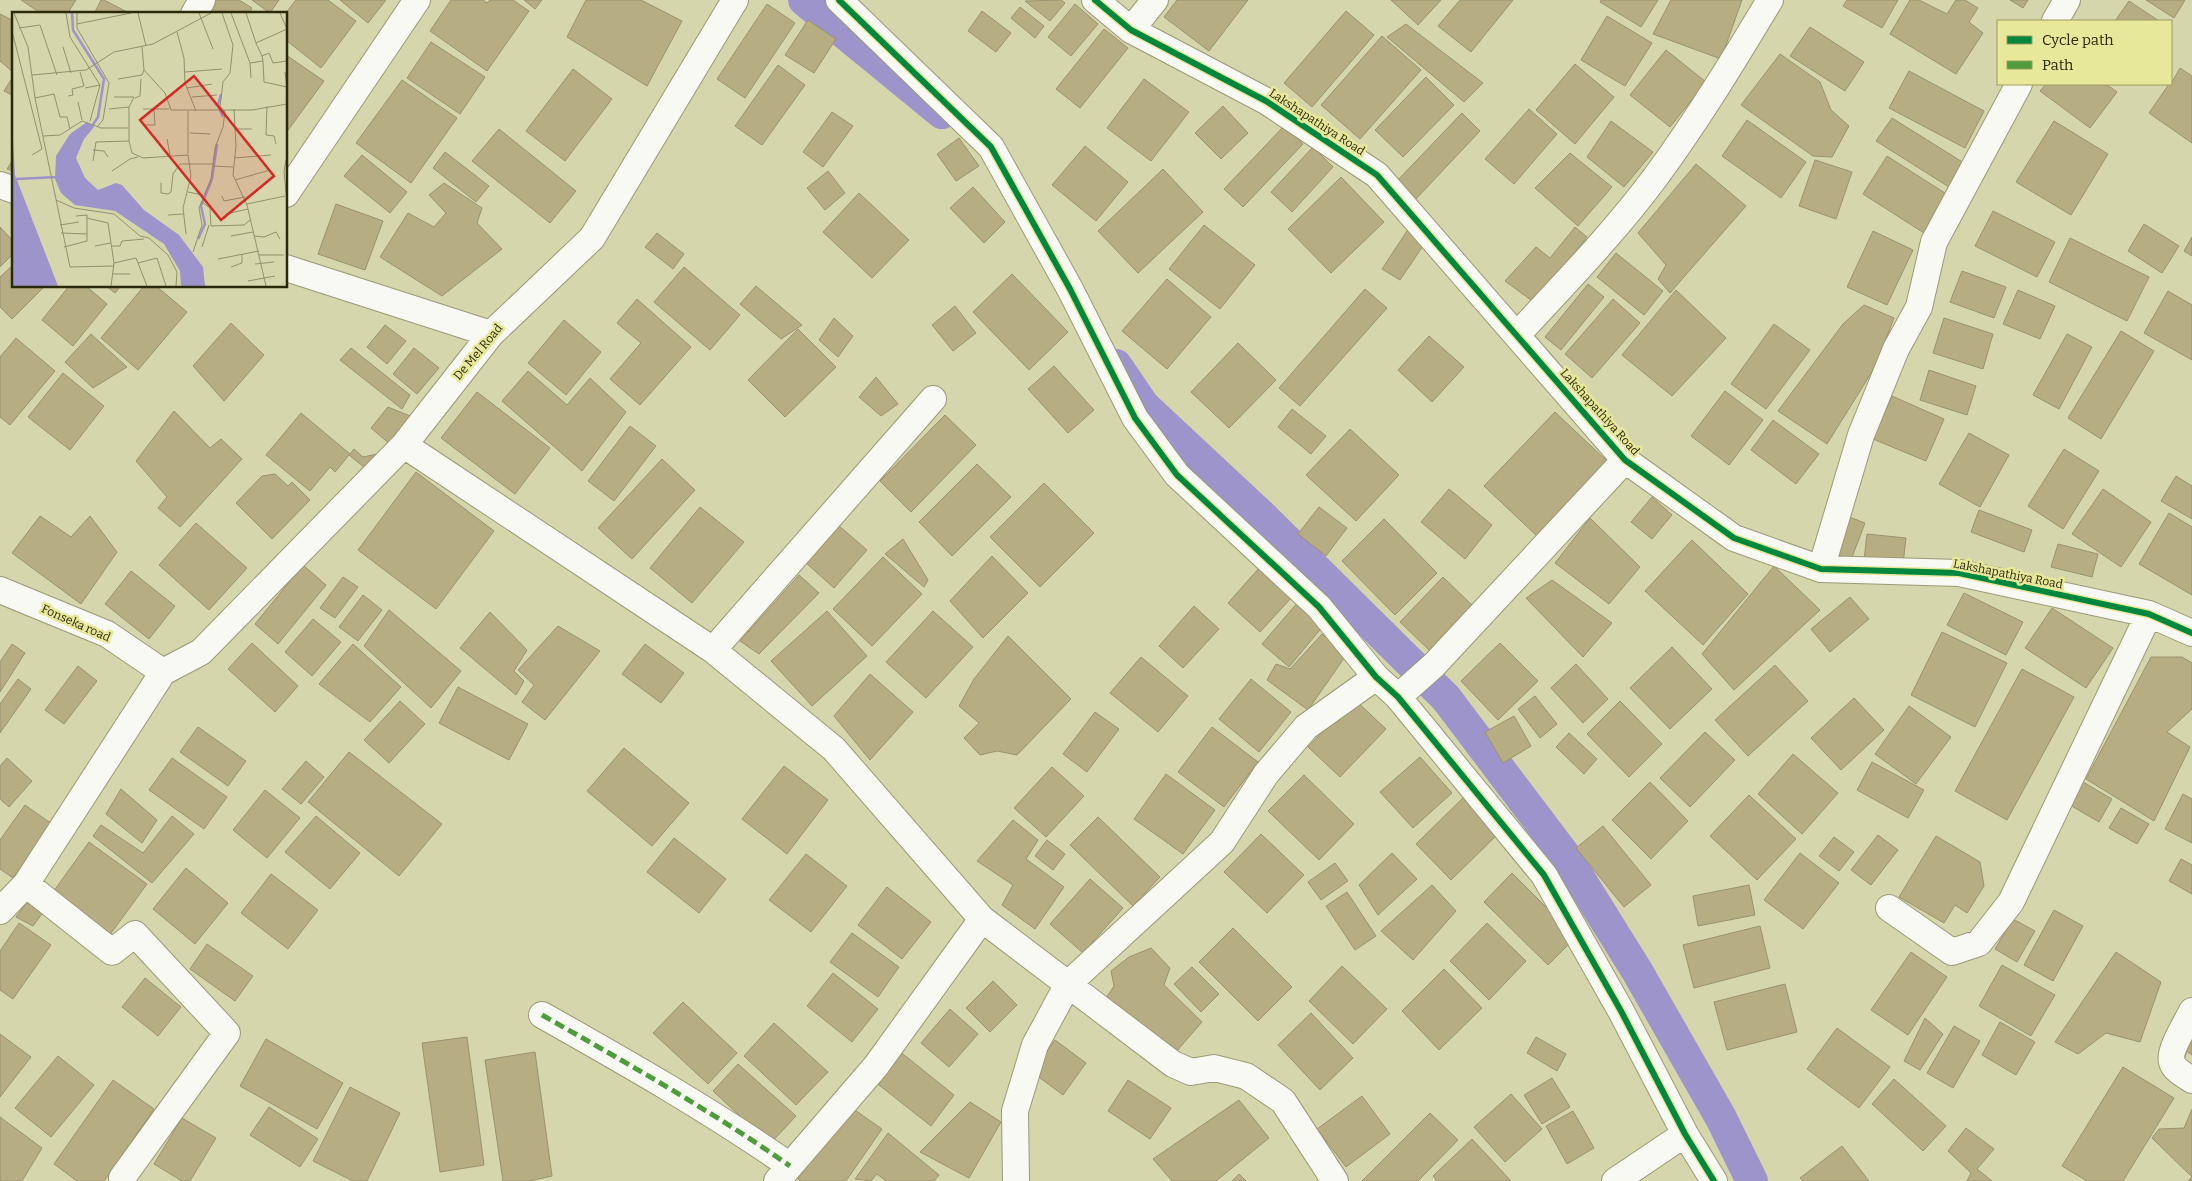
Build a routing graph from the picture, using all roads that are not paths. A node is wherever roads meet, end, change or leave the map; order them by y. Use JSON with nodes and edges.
{"nodes":[{"id":1,"x":202,"y":0,"type":"edge"},
{"id":2,"x":417,"y":0,"type":"edge"},
{"id":3,"x":735,"y":0,"type":"edge"},
{"id":4,"x":839,"y":0,"type":"edge"},
{"id":5,"x":1095,"y":0,"type":"edge"},
{"id":6,"x":1155,"y":0,"type":"edge"},
{"id":7,"x":1770,"y":0,"type":"edge"},
{"id":8,"x":2067,"y":0,"type":"edge"},
{"id":9,"x":195,"y":12,"type":"edge"},
{"id":10,"x":2056,"y":20,"type":"edge"},
{"id":11,"x":1131,"y":30,"type":"junction"},
{"id":12,"x":2018,"y":85,"type":"edge"},
{"id":13,"x":0,"y":185,"type":"edge"},
{"id":14,"x":12,"y":189,"type":"edge"},
{"id":15,"x":288,"y":191,"type":"edge"},
{"id":16,"x":288,"y":269,"type":"edge"},
{"id":17,"x":491,"y":334,"type":"junction"},
{"id":18,"x":1517,"y":335,"type":"junction"},
{"id":19,"x":933,"y":399,"type":"dead end"},
{"id":20,"x":404,"y":445,"type":"junction"},
{"id":21,"x":1625,"y":460,"type":"junction"},
{"id":22,"x":1821,"y":569,"type":"junction"},
{"id":23,"x":0,"y":590,"type":"edge"},
{"id":24,"x":2149,"y":614,"type":"junction"},
{"id":25,"x":2192,"y":633,"type":"edge"},
{"id":26,"x":713,"y":650,"type":"junction"},
{"id":27,"x":163,"y":672,"type":"junction"},
{"id":28,"x":1376,"y":677,"type":"junction"},
{"id":29,"x":1398,"y":696,"type":"junction"},
{"id":30,"x":26,"y":884,"type":"junction"},
{"id":31,"x":1889,"y":908,"type":"dead end"},
{"id":32,"x":0,"y":911,"type":"edge"},
{"id":33,"x":982,"y":919,"type":"junction"},
{"id":34,"x":1068,"y":984,"type":"junction"},
{"id":35,"x":2192,"y":1011,"type":"edge"},
{"id":36,"x":542,"y":1014,"type":"dead end"},
{"id":37,"x":2192,"y":1080,"type":"edge"},
{"id":38,"x":1685,"y":1134,"type":"junction"},
{"id":39,"x":783,"y":1174,"type":"edge"},
{"id":40,"x":122,"y":1178,"type":"dead end"},
{"id":41,"x":1016,"y":1181,"type":"edge"},
{"id":42,"x":1335,"y":1181,"type":"edge"},
{"id":43,"x":1615,"y":1181,"type":"edge"},
{"id":44,"x":1714,"y":1181,"type":"edge"}],
"edges":[{"from":1,"to":9,"type":"street"},
{"from":2,"to":15,"type":"street"},
{"from":3,"to":17,"type":"street","name":"De Mel Road"},
{"from":4,"to":28,"type":"street"},
{"from":5,"to":11,"type":"street","name":"Lakshapathiya Road"},
{"from":6,"to":11,"type":"street"},
{"from":7,"to":18,"type":"street"},
{"from":8,"to":10,"type":"street"},
{"from":11,"to":18,"type":"street","name":"Lakshapathiya Road"},
{"from":12,"to":22,"type":"street"},
{"from":13,"to":14,"type":"street"},
{"from":16,"to":17,"type":"street"},
{"from":17,"to":20,"type":"street","name":"De Mel Road"},
{"from":18,"to":21,"type":"street","name":"Lakshapathiya Road"},
{"from":19,"to":26,"type":"street"},
{"from":20,"to":26,"type":"street"},
{"from":20,"to":27,"type":"street","name":"De Mel Road"},
{"from":21,"to":22,"type":"street","name":"Lakshapathiya Road"},
{"from":21,"to":29,"type":"street"},
{"from":22,"to":24,"type":"street","name":"Lakshapathiya Road"},
{"from":23,"to":27,"type":"street","name":"Fonseka road"},
{"from":24,"to":25,"type":"street","name":"Lakshapathiya Road"},
{"from":24,"to":31,"type":"street"},
{"from":26,"to":33,"type":"street"},
{"from":27,"to":30,"type":"street"},
{"from":28,"to":29,"type":"street"},
{"from":28,"to":34,"type":"street"},
{"from":29,"to":38,"type":"street"},
{"from":30,"to":32,"type":"street"},
{"from":30,"to":40,"type":"street"},
{"from":33,"to":34,"type":"street"},
{"from":33,"to":39,"type":"street"},
{"from":34,"to":41,"type":"street"},
{"from":34,"to":42,"type":"street"},
{"from":35,"to":37,"type":"street"},
{"from":36,"to":39,"type":"street"},
{"from":38,"to":43,"type":"street"},
{"from":38,"to":44,"type":"street"}]}
